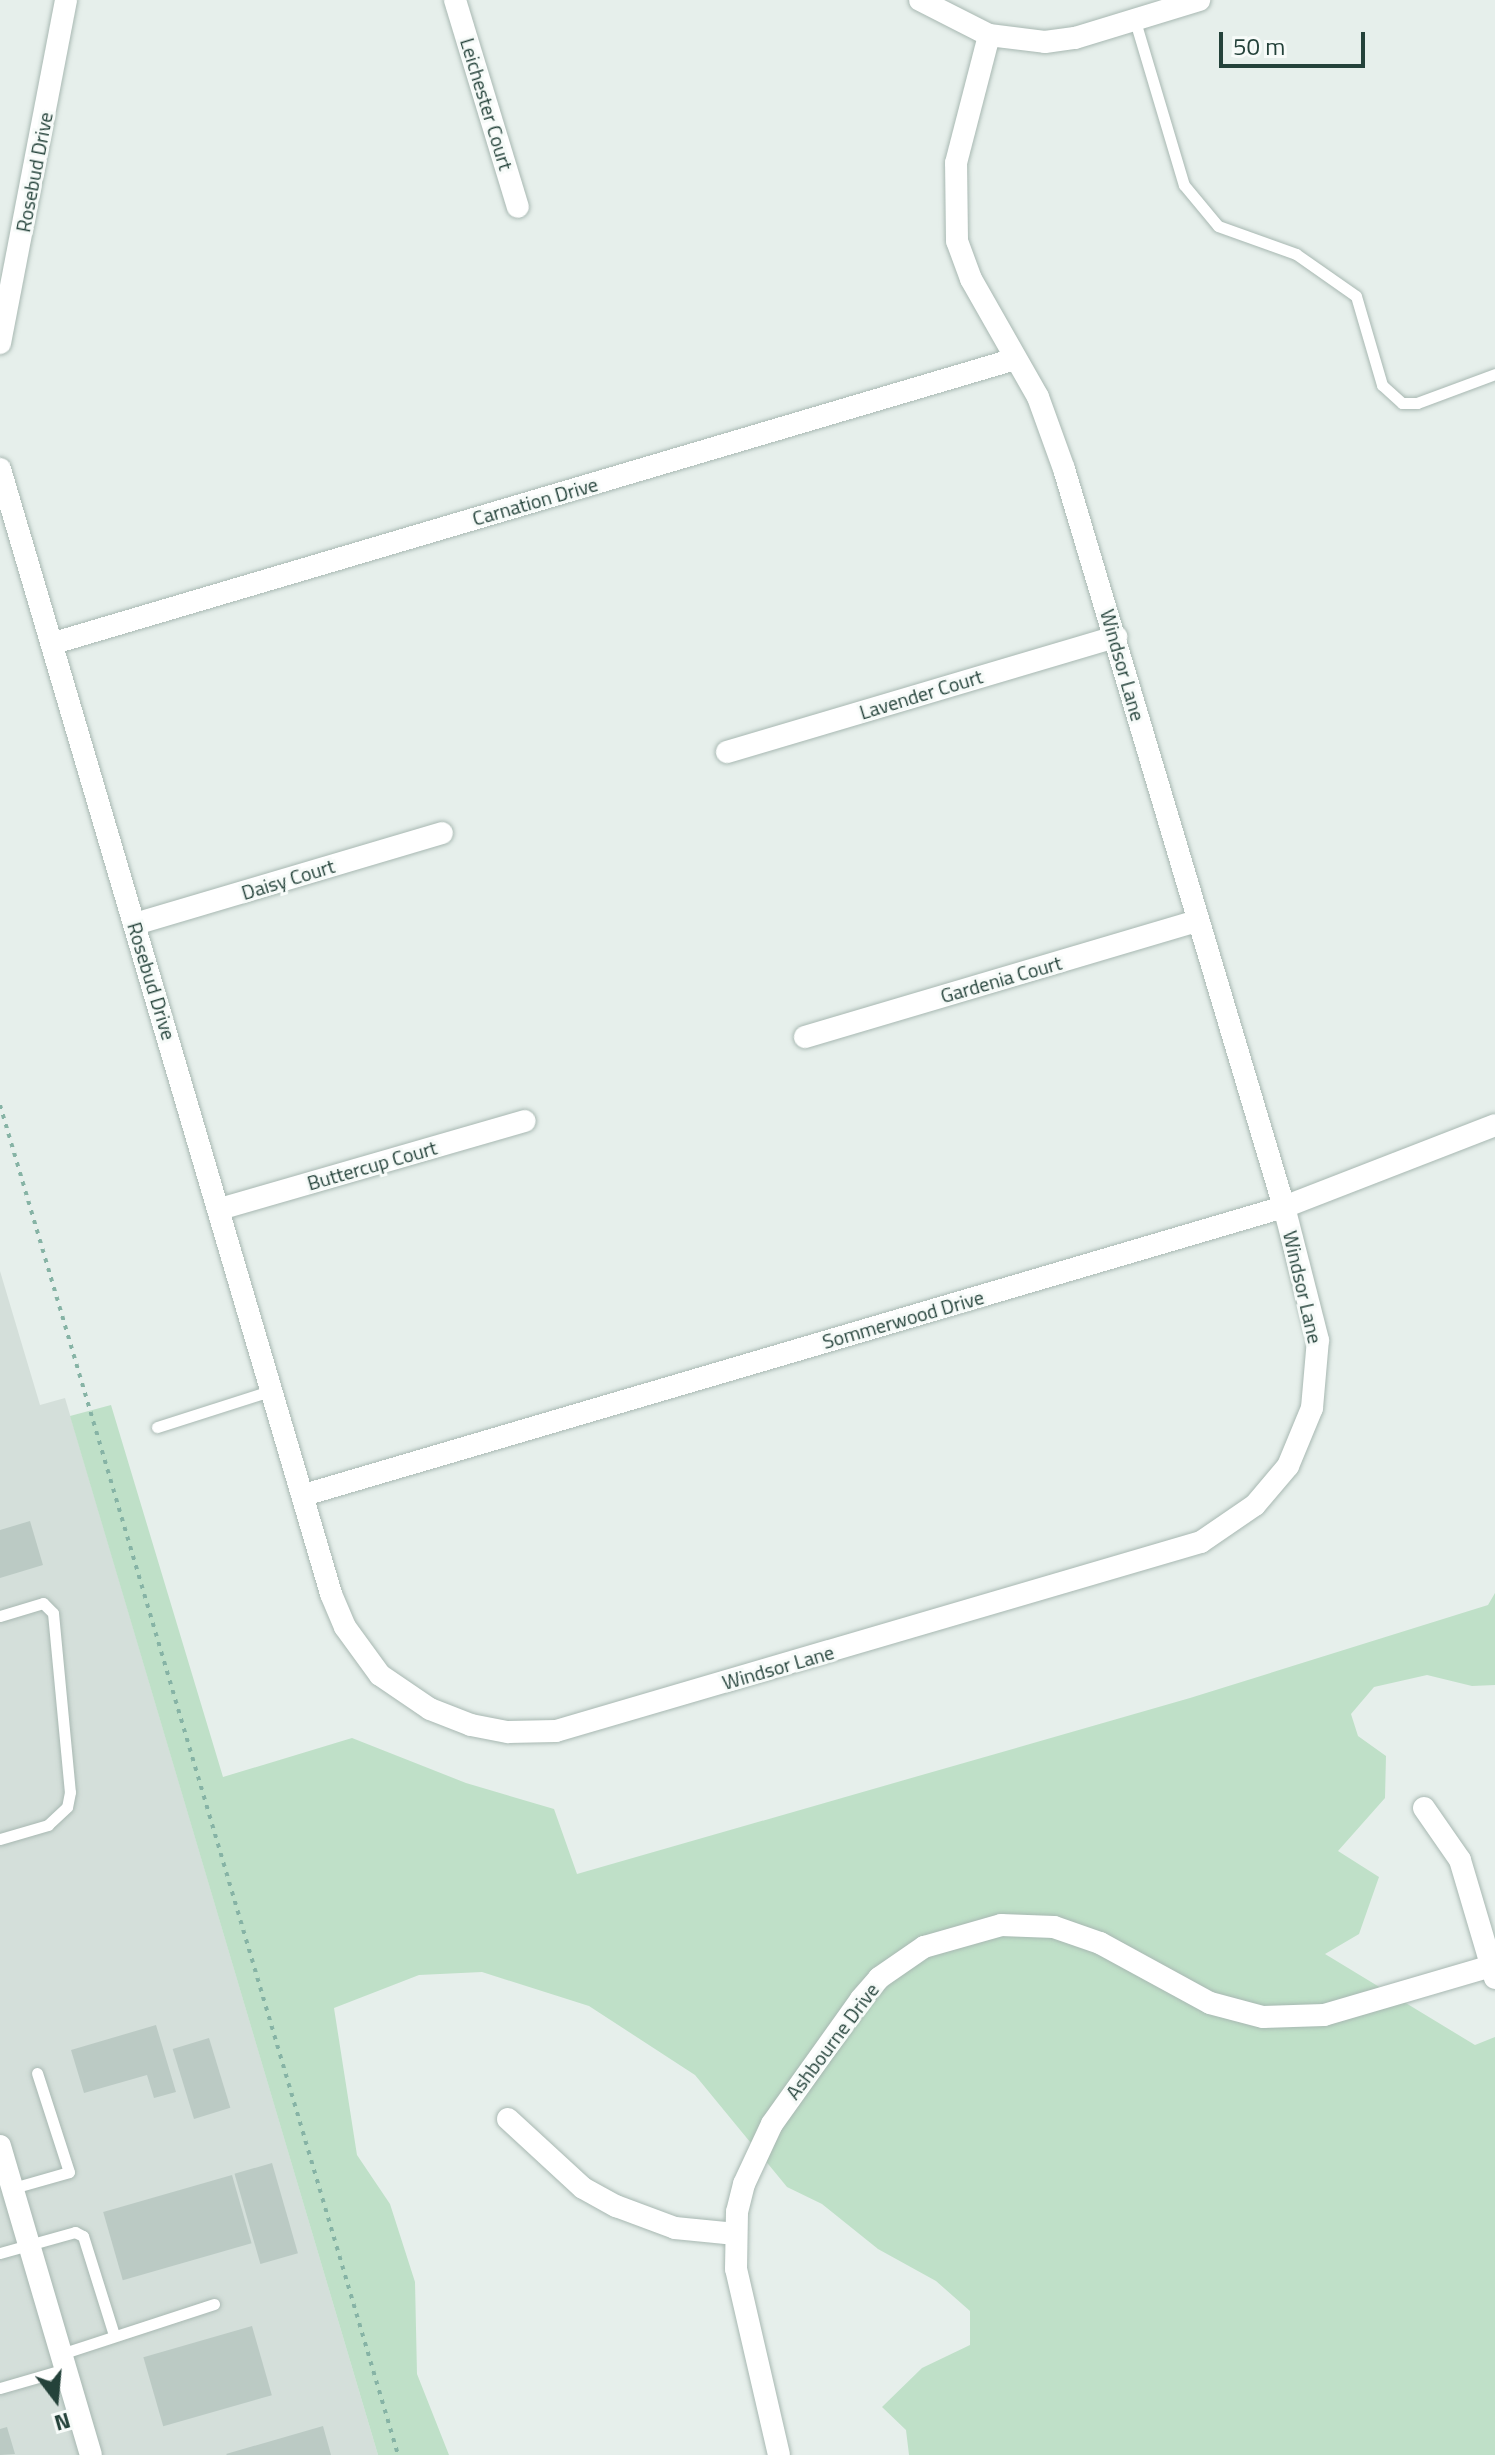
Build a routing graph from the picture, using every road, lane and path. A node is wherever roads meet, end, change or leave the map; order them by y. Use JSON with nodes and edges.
{"nodes":[{"id":1,"x":66,"y":0,"type":"edge"},
{"id":2,"x":455,"y":0,"type":"edge"},
{"id":3,"x":920,"y":0,"type":"edge"},
{"id":4,"x":1199,"y":0,"type":"edge"},
{"id":5,"x":1135,"y":21,"type":"junction"},
{"id":6,"x":989,"y":35,"type":"junction"},
{"id":7,"x":518,"y":207,"type":"dead end"},
{"id":8,"x":0,"y":343,"type":"edge"},
{"id":9,"x":1015,"y":359,"type":"junction"},
{"id":10,"x":1495,"y":374,"type":"edge"},
{"id":11,"x":0,"y":469,"type":"edge"},
{"id":12,"x":1116,"y":637,"type":"junction"},
{"id":13,"x":54,"y":643,"type":"junction"},
{"id":14,"x":727,"y":752,"type":"dead end"},
{"id":15,"x":442,"y":833,"type":"dead end"},
{"id":16,"x":1197,"y":921,"type":"junction"},
{"id":17,"x":135,"y":924,"type":"junction"},
{"id":18,"x":805,"y":1037,"type":"dead end"},
{"id":19,"x":0,"y":1105,"type":"edge"},
{"id":20,"x":525,"y":1121,"type":"dead end"},
{"id":21,"x":1495,"y":1125,"type":"edge"},
{"id":22,"x":1284,"y":1207,"type":"junction"},
{"id":23,"x":220,"y":1209,"type":"junction"},
{"id":24,"x":273,"y":1390,"type":"junction"},
{"id":25,"x":157,"y":1427,"type":"dead end"},
{"id":26,"x":304,"y":1495,"type":"junction"},
{"id":27,"x":0,"y":1616,"type":"edge"},
{"id":28,"x":1424,"y":1808,"type":"dead end"},
{"id":29,"x":0,"y":1839,"type":"edge"},
{"id":30,"x":1494,"y":1970,"type":"edge"},
{"id":31,"x":37,"y":2073,"type":"dead end"},
{"id":32,"x":508,"y":2119,"type":"dead end"},
{"id":33,"x":0,"y":2146,"type":"edge"},
{"id":34,"x":13,"y":2188,"type":"junction"},
{"id":35,"x":736,"y":2234,"type":"junction"},
{"id":36,"x":29,"y":2245,"type":"junction"},
{"id":37,"x":0,"y":2253,"type":"edge"},
{"id":38,"x":214,"y":2304,"type":"dead end"},
{"id":39,"x":114,"y":2335,"type":"junction"},
{"id":40,"x":64,"y":2361,"type":"junction"},
{"id":41,"x":0,"y":2388,"type":"edge"},
{"id":42,"x":91,"y":2455,"type":"edge"},
{"id":43,"x":398,"y":2455,"type":"edge"},
{"id":44,"x":779,"y":2455,"type":"edge"}],
"edges":[{"from":1,"to":8,"type":"street","name":"Rosebud Drive"},
{"from":2,"to":7,"type":"street","name":"Leichester Court"},
{"from":3,"to":6,"type":"street"},
{"from":4,"to":5,"type":"street"},
{"from":5,"to":6,"type":"street"},
{"from":5,"to":10,"type":"lane"},
{"from":6,"to":9,"type":"street","name":"Windsor Lane"},
{"from":9,"to":12,"type":"street","name":"Windsor Lane"},
{"from":9,"to":13,"type":"street","name":"Carnation Drive"},
{"from":11,"to":13,"type":"street","name":"Rosebud Drive"},
{"from":12,"to":14,"type":"street","name":"Lavender Court"},
{"from":12,"to":16,"type":"street","name":"Windsor Lane"},
{"from":13,"to":17,"type":"street","name":"Rosebud Drive"},
{"from":15,"to":17,"type":"street","name":"Daisy Court"},
{"from":16,"to":18,"type":"street","name":"Gardenia Court"},
{"from":16,"to":22,"type":"street","name":"Windsor Lane"},
{"from":17,"to":23,"type":"street","name":"Rosebud Drive"},
{"from":19,"to":43,"type":"path"},
{"from":20,"to":23,"type":"street","name":"Buttercup Court"},
{"from":21,"to":22,"type":"street","name":"Sommerwood Drive"},
{"from":22,"to":26,"type":"street","name":"Sommerwood Drive"},
{"from":22,"to":26,"type":"street","name":"Windsor Lane"},
{"from":23,"to":24,"type":"street","name":"Rosebud Drive"},
{"from":24,"to":25,"type":"lane"},
{"from":24,"to":26,"type":"street","name":"Rosebud Drive"},
{"from":27,"to":29,"type":"lane"},
{"from":28,"to":30,"type":"street"},
{"from":30,"to":35,"type":"street","name":"Ashbourne Drive"},
{"from":31,"to":34,"type":"lane"},
{"from":32,"to":35,"type":"street"},
{"from":33,"to":34,"type":"street"},
{"from":34,"to":36,"type":"street"},
{"from":35,"to":44,"type":"street","name":"Ashbourne Drive"},
{"from":36,"to":37,"type":"lane"},
{"from":36,"to":39,"type":"lane"},
{"from":36,"to":40,"type":"street"},
{"from":38,"to":39,"type":"lane"},
{"from":39,"to":40,"type":"lane"},
{"from":40,"to":41,"type":"lane"},
{"from":40,"to":42,"type":"street"}]}
